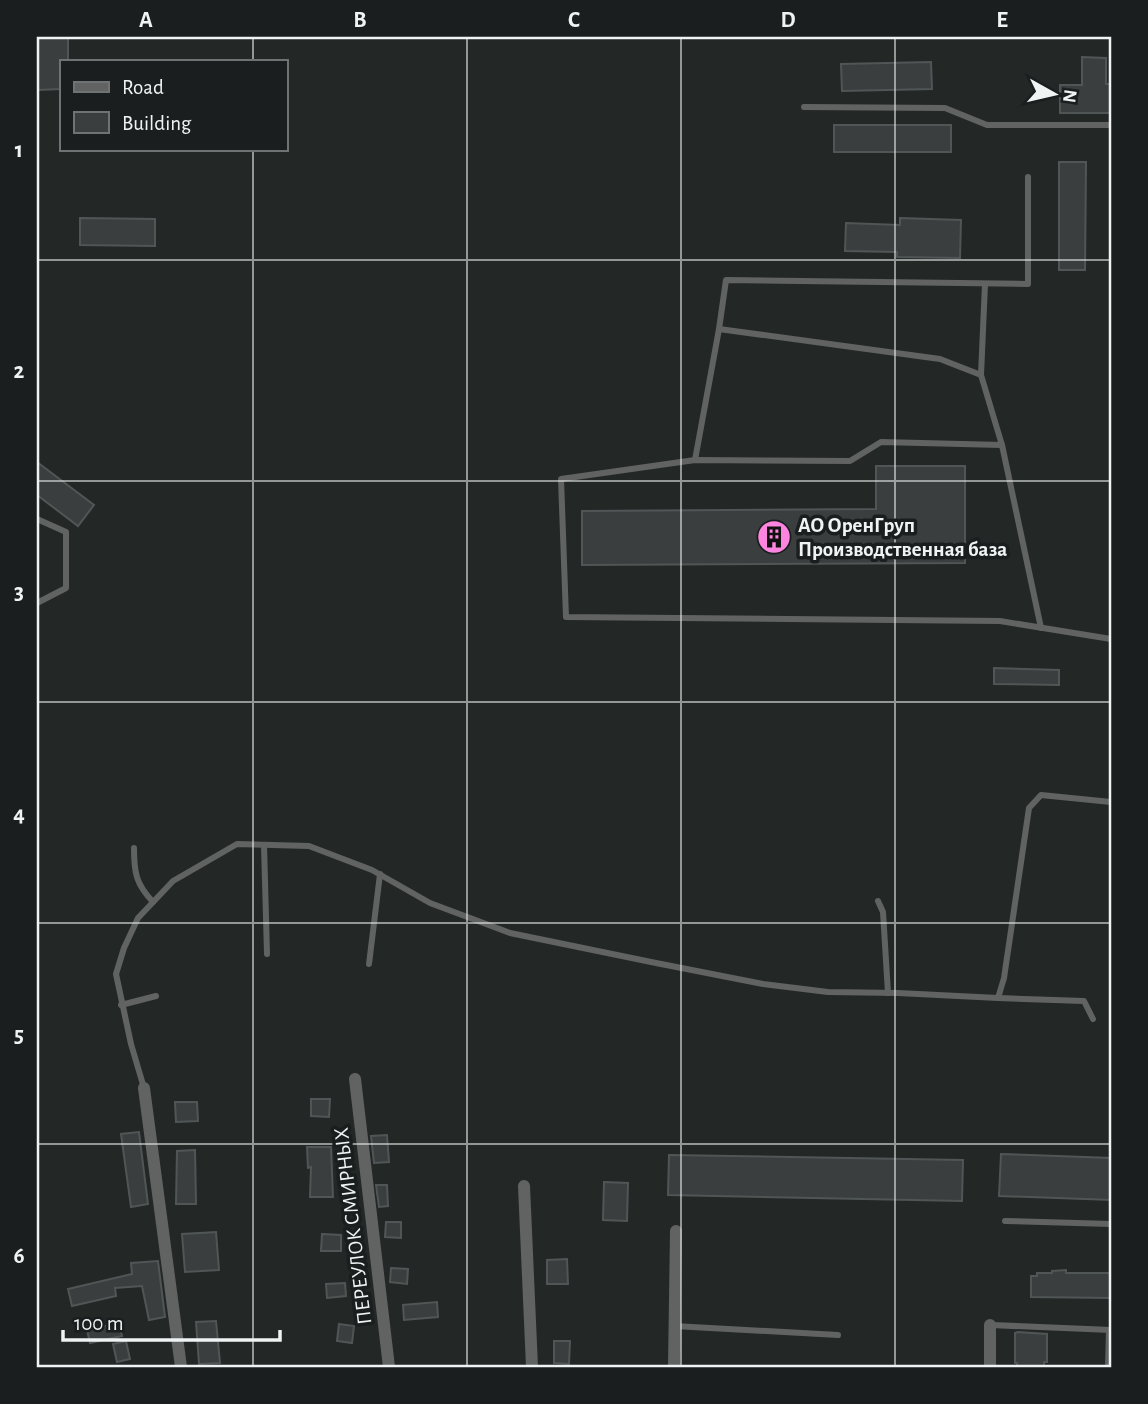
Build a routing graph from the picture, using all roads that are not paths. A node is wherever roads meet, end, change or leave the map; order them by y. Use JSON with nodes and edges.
{"nodes":[{"id":1,"x":804,"y":107,"type":"dead end"},
{"id":2,"x":1111,"y":125,"type":"edge"},
{"id":3,"x":1028,"y":177,"type":"dead end"},
{"id":4,"x":985,"y":284,"type":"junction"},
{"id":5,"x":719,"y":329,"type":"junction"},
{"id":6,"x":981,"y":375,"type":"junction"},
{"id":7,"x":1002,"y":445,"type":"junction"},
{"id":8,"x":695,"y":460,"type":"junction"},
{"id":9,"x":37,"y":519,"type":"edge"},
{"id":10,"x":37,"y":603,"type":"edge"},
{"id":11,"x":1041,"y":628,"type":"junction"},
{"id":12,"x":1111,"y":639,"type":"edge"},
{"id":13,"x":1111,"y":802,"type":"edge"},
{"id":14,"x":264,"y":845,"type":"junction"},
{"id":15,"x":134,"y":848,"type":"dead end"},
{"id":16,"x":380,"y":874,"type":"junction"},
{"id":17,"x":878,"y":901,"type":"dead end"},
{"id":18,"x":153,"y":902,"type":"junction"},
{"id":19,"x":267,"y":954,"type":"dead end"},
{"id":20,"x":369,"y":964,"type":"dead end"},
{"id":21,"x":888,"y":993,"type":"junction"},
{"id":22,"x":156,"y":996,"type":"dead end"},
{"id":23,"x":998,"y":998,"type":"junction"},
{"id":24,"x":121,"y":1005,"type":"junction"},
{"id":25,"x":1093,"y":1018,"type":"dead end"},
{"id":26,"x":355,"y":1079,"type":"dead end"},
{"id":27,"x":144,"y":1088,"type":"joint"},
{"id":28,"x":524,"y":1186,"type":"dead end"},
{"id":29,"x":1005,"y":1221,"type":"dead end"},
{"id":30,"x":1111,"y":1224,"type":"edge"},
{"id":31,"x":676,"y":1231,"type":"dead end"},
{"id":32,"x":990,"y":1325,"type":"joint"},
{"id":33,"x":674,"y":1326,"type":"junction"},
{"id":34,"x":1110,"y":1330,"type":"edge"},
{"id":35,"x":838,"y":1335,"type":"dead end"},
{"id":36,"x":181,"y":1367,"type":"edge"},
{"id":37,"x":388,"y":1367,"type":"edge"},
{"id":38,"x":532,"y":1367,"type":"edge"},
{"id":39,"x":674,"y":1367,"type":"edge"},
{"id":40,"x":990,"y":1367,"type":"edge"},
{"id":41,"x":1108,"y":1367,"type":"edge"}],
"edges":[{"from":1,"to":2,"type":"lane"},
{"from":3,"to":4,"type":"lane"},
{"from":4,"to":5,"type":"lane"},
{"from":4,"to":6,"type":"lane"},
{"from":5,"to":6,"type":"lane"},
{"from":5,"to":8,"type":"lane"},
{"from":6,"to":7,"type":"lane"},
{"from":7,"to":8,"type":"lane"},
{"from":7,"to":11,"type":"lane"},
{"from":8,"to":11,"type":"lane"},
{"from":9,"to":10,"type":"lane"},
{"from":11,"to":12,"type":"lane"},
{"from":13,"to":23,"type":"lane"},
{"from":14,"to":16,"type":"lane"},
{"from":14,"to":18,"type":"lane"},
{"from":14,"to":19,"type":"lane"},
{"from":15,"to":18,"type":"lane"},
{"from":16,"to":20,"type":"lane"},
{"from":16,"to":21,"type":"lane"},
{"from":17,"to":21,"type":"lane"},
{"from":18,"to":24,"type":"lane"},
{"from":21,"to":23,"type":"lane"},
{"from":22,"to":24,"type":"lane"},
{"from":23,"to":25,"type":"lane"},
{"from":24,"to":27,"type":"lane"},
{"from":26,"to":37,"type":"street","name":"ПЕРЕУЛОК СМИРНЫХ"},
{"from":27,"to":36,"type":"street"},
{"from":28,"to":38,"type":"street"},
{"from":29,"to":30,"type":"lane"},
{"from":31,"to":33,"type":"street"},
{"from":32,"to":34,"type":"lane"},
{"from":32,"to":40,"type":"street"},
{"from":33,"to":35,"type":"lane"},
{"from":33,"to":39,"type":"street"},
{"from":34,"to":41,"type":"lane"}]}
